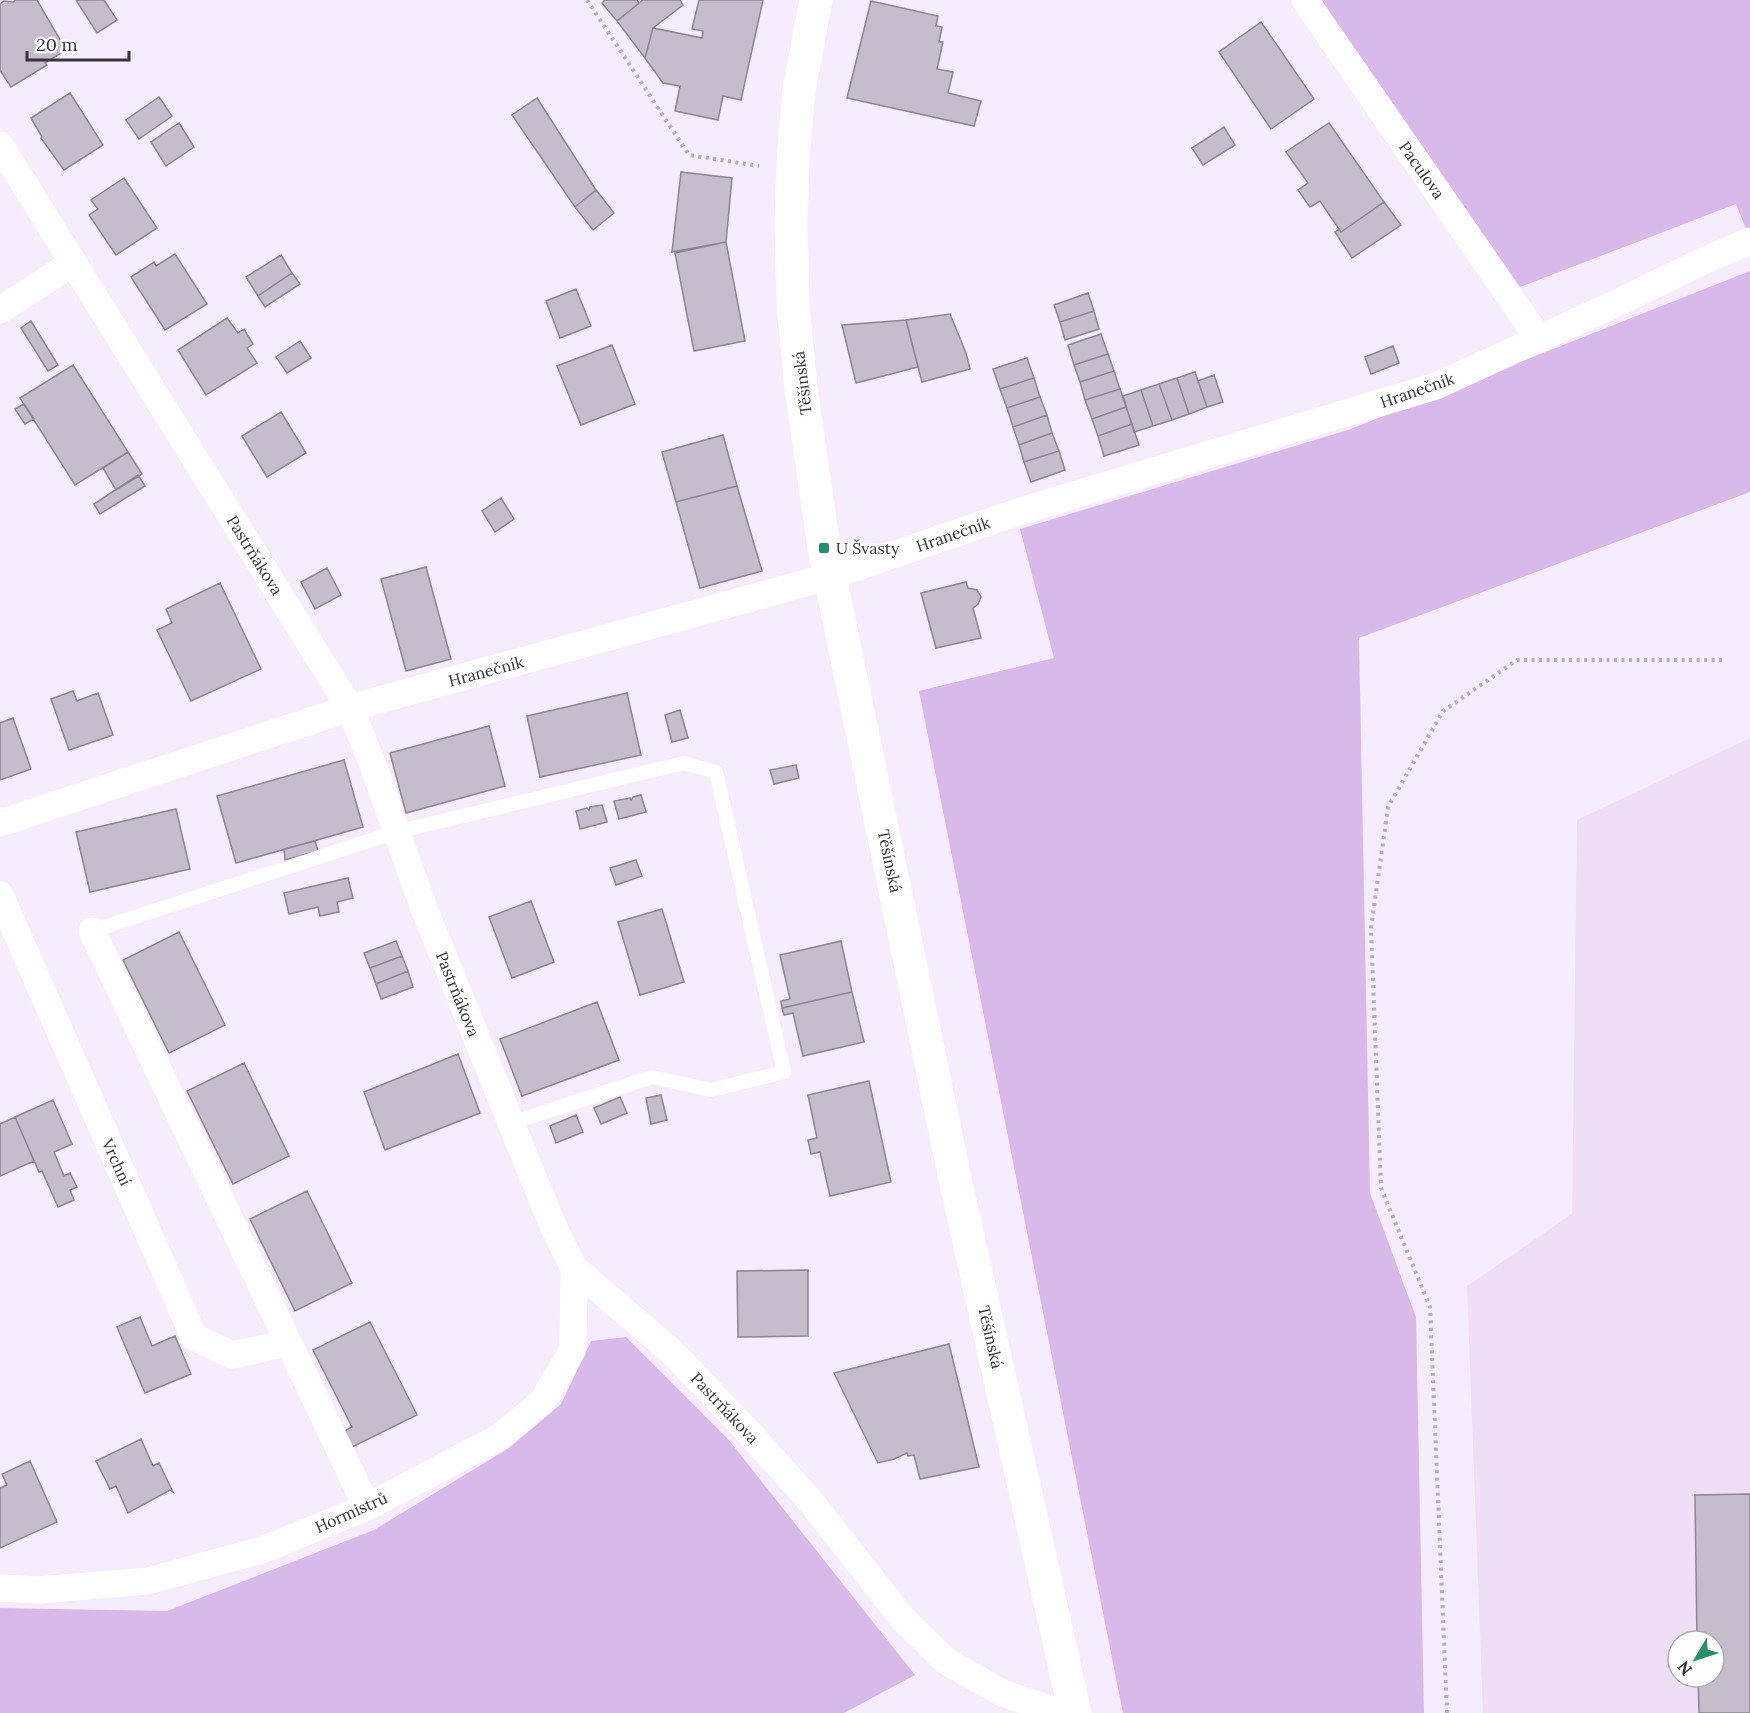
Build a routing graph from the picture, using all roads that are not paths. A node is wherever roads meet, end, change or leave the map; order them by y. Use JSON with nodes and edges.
{"nodes":[{"id":1,"x":816,"y":0,"type":"edge"},
{"id":2,"x":1305,"y":0,"type":"edge"},
{"id":3,"x":0,"y":145,"type":"edge"},
{"id":4,"x":1750,"y":241,"type":"edge"},
{"id":5,"x":73,"y":263,"type":"junction"},
{"id":6,"x":0,"y":310,"type":"edge"},
{"id":7,"x":1539,"y":339,"type":"junction"},
{"id":8,"x":831,"y":576,"type":"junction"},
{"id":9,"x":350,"y":708,"type":"junction"},
{"id":10,"x":0,"y":823,"type":"edge"},
{"id":11,"x":396,"y":832,"type":"junction"},
{"id":12,"x":0,"y":895,"type":"edge"},
{"id":13,"x":92,"y":931,"type":"joint"},
{"id":14,"x":511,"y":1123,"type":"junction"},
{"id":15,"x":574,"y":1268,"type":"junction"},
{"id":16,"x":288,"y":1343,"type":"junction"},
{"id":17,"x":367,"y":1506,"type":"junction"},
{"id":18,"x":0,"y":1588,"type":"edge"},
{"id":19,"x":1062,"y":1713,"type":"edge"},
{"id":20,"x":1076,"y":1713,"type":"edge"}],
"edges":[{"from":1,"to":8,"type":"main road","name":"Těšínská"},
{"from":2,"to":7,"type":"street","name":"Paculova"},
{"from":3,"to":5,"type":"street","name":"Pastrňákova"},
{"from":4,"to":7,"type":"street","name":"Hranečník"},
{"from":5,"to":6,"type":"street"},
{"from":5,"to":9,"type":"street","name":"Pastrňákova"},
{"from":7,"to":8,"type":"street","name":"Hranečník"},
{"from":8,"to":9,"type":"street","name":"Hranečník"},
{"from":8,"to":20,"type":"main road","name":"Těšínská"},
{"from":9,"to":10,"type":"street","name":"Hranečník"},
{"from":9,"to":11,"type":"street","name":"Pastrňákova"},
{"from":11,"to":13,"type":"lane"},
{"from":11,"to":14,"type":"street","name":"Pastrňákova"},
{"from":11,"to":14,"type":"lane"},
{"from":12,"to":16,"type":"street","name":"Vrchní"},
{"from":13,"to":16,"type":"street"},
{"from":14,"to":15,"type":"street","name":"Pastrňákova"},
{"from":15,"to":17,"type":"street","name":"Hormistrů"},
{"from":15,"to":19,"type":"street","name":"Pastrňákova"},
{"from":16,"to":17,"type":"street"},
{"from":17,"to":18,"type":"street","name":"Hormistrů"}]}
